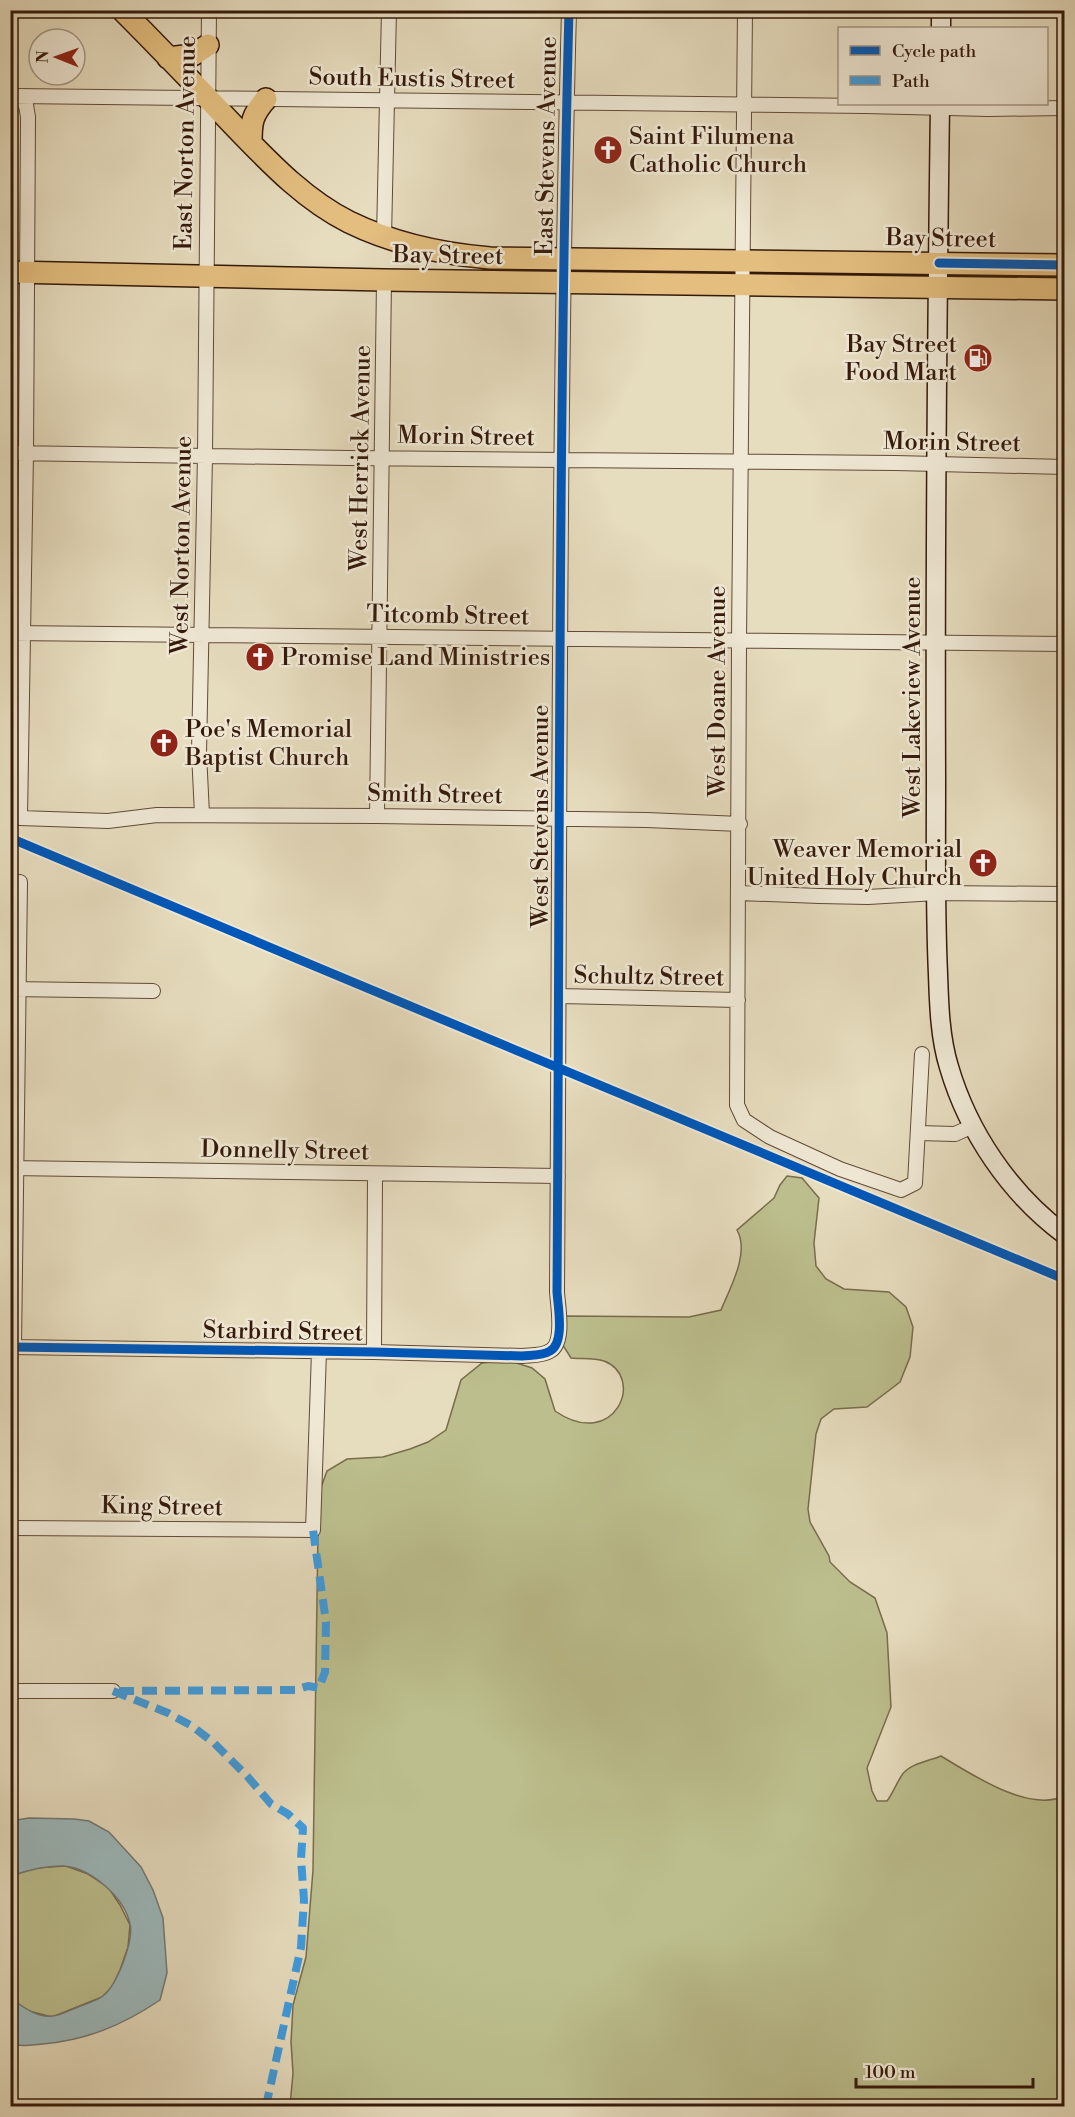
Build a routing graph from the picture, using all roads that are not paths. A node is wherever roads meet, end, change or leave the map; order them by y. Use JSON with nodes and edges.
{"nodes":[{"id":1,"x":122,"y":10,"type":"edge"},
{"id":2,"x":209,"y":10,"type":"edge"},
{"id":3,"x":389,"y":10,"type":"edge"},
{"id":4,"x":569,"y":10,"type":"edge"},
{"id":5,"x":746,"y":10,"type":"edge"},
{"id":6,"x":941,"y":10,"type":"edge"},
{"id":7,"x":941,"y":27,"type":"edge"},
{"id":8,"x":208,"y":45,"type":"junction"},
{"id":9,"x":168,"y":58,"type":"junction"},
{"id":10,"x":14,"y":96,"type":"edge"},
{"id":11,"x":208,"y":99,"type":"junction"},
{"id":12,"x":266,"y":99,"type":"junction"},
{"id":13,"x":387,"y":100,"type":"junction"},
{"id":14,"x":566,"y":102,"type":"junction"},
{"id":15,"x":744,"y":104,"type":"junction"},
{"id":16,"x":838,"y":105,"type":"edge"},
{"id":17,"x":842,"y":105,"type":"edge"},
{"id":18,"x":940,"y":106,"type":"edge"},
{"id":19,"x":1065,"y":108,"type":"edge"},
{"id":20,"x":251,"y":143,"type":"junction"},
{"id":21,"x":384,"y":237,"type":"junction"},
{"id":22,"x":563,"y":259,"type":"junction"},
{"id":23,"x":743,"y":261,"type":"junction"},
{"id":24,"x":939,"y":263,"type":"junction"},
{"id":25,"x":1065,"y":265,"type":"edge"},
{"id":26,"x":19,"y":273,"type":"edge"},
{"id":27,"x":206,"y":275,"type":"junction"},
{"id":28,"x":384,"y":280,"type":"junction"},
{"id":29,"x":563,"y":282,"type":"junction"},
{"id":30,"x":742,"y":285,"type":"junction"},
{"id":31,"x":938,"y":287,"type":"junction"},
{"id":32,"x":1065,"y":289,"type":"edge"},
{"id":33,"x":10,"y":453,"type":"edge"},
{"id":34,"x":26,"y":453,"type":"junction"},
{"id":35,"x":205,"y":456,"type":"junction"},
{"id":36,"x":382,"y":458,"type":"junction"},
{"id":37,"x":562,"y":460,"type":"junction"},
{"id":38,"x":742,"y":462,"type":"junction"},
{"id":39,"x":937,"y":464,"type":"junction"},
{"id":40,"x":1065,"y":467,"type":"edge"},
{"id":41,"x":17,"y":633,"type":"edge"},
{"id":42,"x":202,"y":634,"type":"junction"},
{"id":43,"x":380,"y":636,"type":"junction"},
{"id":44,"x":561,"y":639,"type":"junction"},
{"id":45,"x":739,"y":641,"type":"junction"},
{"id":46,"x":936,"y":642,"type":"junction"},
{"id":47,"x":1065,"y":644,"type":"edge"},
{"id":48,"x":202,"y":814,"type":"junction"},
{"id":49,"x":377,"y":816,"type":"junction"},
{"id":50,"x":560,"y":818,"type":"junction"},
{"id":51,"x":740,"y":824,"type":"junction"},
{"id":52,"x":20,"y":882,"type":"dead end"},
{"id":53,"x":739,"y":893,"type":"junction"},
{"id":54,"x":936,"y":893,"type":"junction"},
{"id":55,"x":1065,"y":894,"type":"edge"},
{"id":56,"x":15,"y":989,"type":"edge"},
{"id":57,"x":153,"y":991,"type":"dead end"},
{"id":58,"x":560,"y":996,"type":"junction"},
{"id":59,"x":738,"y":1000,"type":"junction"},
{"id":60,"x":922,"y":1053,"type":"dead end"},
{"id":61,"x":974,"y":1126,"type":"junction"},
{"id":62,"x":918,"y":1133,"type":"junction"},
{"id":63,"x":14,"y":1168,"type":"edge"},
{"id":64,"x":375,"y":1173,"type":"junction"},
{"id":65,"x":558,"y":1176,"type":"junction"},
{"id":66,"x":1065,"y":1234,"type":"edge"},
{"id":67,"x":12,"y":1347,"type":"edge"},
{"id":68,"x":553,"y":1349,"type":"joint"},
{"id":69,"x":319,"y":1351,"type":"junction"},
{"id":70,"x":374,"y":1352,"type":"junction"},
{"id":71,"x":10,"y":1528,"type":"edge"},
{"id":72,"x":10,"y":1691,"type":"edge"},
{"id":73,"x":113,"y":1691,"type":"dead end"}],
"edges":[{"from":1,"to":9,"type":"main road","name":"Bay Street"},
{"from":2,"to":8,"type":"street","name":"East Norton Avenue"},
{"from":3,"to":13,"type":"street"},
{"from":4,"to":14,"type":"street","name":"East Stevens Avenue"},
{"from":5,"to":15,"type":"street","name":"West Doane Avenue"},
{"from":6,"to":7,"type":"street"},
{"from":8,"to":9,"type":"main road"},
{"from":8,"to":11,"type":"street","name":"East Norton Avenue"},
{"from":9,"to":11,"type":"main road","name":"Bay Street"},
{"from":10,"to":11,"type":"street","name":"South Eustis Street"},
{"from":10,"to":26,"type":"street"},
{"from":11,"to":12,"type":"street","name":"South Eustis Street"},
{"from":11,"to":20,"type":"main road","name":"Bay Street"},
{"from":11,"to":27,"type":"street","name":"East Norton Avenue"},
{"from":12,"to":13,"type":"street","name":"South Eustis Street"},
{"from":12,"to":20,"type":"main road"},
{"from":13,"to":14,"type":"street","name":"South Eustis Street"},
{"from":13,"to":21,"type":"street"},
{"from":14,"to":15,"type":"street","name":"South Eustis Street"},
{"from":14,"to":22,"type":"street","name":"East Stevens Avenue"},
{"from":15,"to":16,"type":"street","name":"South Eustis Street"},
{"from":15,"to":23,"type":"street","name":"West Doane Avenue"},
{"from":17,"to":18,"type":"street","name":"South Eustis Street"},
{"from":18,"to":19,"type":"street","name":"South Eustis Street"},
{"from":18,"to":24,"type":"street","name":"West Lakeview Avenue"},
{"from":20,"to":21,"type":"main road","name":"Bay Street"},
{"from":21,"to":22,"type":"main road","name":"Bay Street"},
{"from":22,"to":23,"type":"main road","name":"Bay Street"},
{"from":22,"to":29,"type":"street","name":"East Stevens Avenue"},
{"from":23,"to":24,"type":"main road","name":"Bay Street"},
{"from":23,"to":30,"type":"street","name":"West Doane Avenue"},
{"from":24,"to":25,"type":"main road","name":"Bay Street"},
{"from":24,"to":31,"type":"street","name":"West Lakeview Avenue"},
{"from":26,"to":27,"type":"main road","name":"Bay Street"},
{"from":26,"to":34,"type":"street"},
{"from":27,"to":28,"type":"main road","name":"Bay Street"},
{"from":27,"to":35,"type":"street","name":"West Norton Avenue"},
{"from":28,"to":29,"type":"main road","name":"Bay Street"},
{"from":28,"to":36,"type":"street","name":"West Herrick Avenue"},
{"from":29,"to":30,"type":"main road","name":"Bay Street"},
{"from":29,"to":37,"type":"street","name":"West Stevens Avenue"},
{"from":30,"to":31,"type":"main road","name":"Bay Street"},
{"from":30,"to":38,"type":"street","name":"West Doane Avenue"},
{"from":31,"to":32,"type":"main road","name":"Bay Street"},
{"from":31,"to":39,"type":"street","name":"West Lakeview Avenue"},
{"from":33,"to":34,"type":"street","name":"Morin Street"},
{"from":34,"to":35,"type":"street","name":"Morin Street"},
{"from":34,"to":41,"type":"street"},
{"from":35,"to":36,"type":"street","name":"Morin Street"},
{"from":35,"to":42,"type":"street","name":"West Norton Avenue"},
{"from":36,"to":37,"type":"street","name":"Morin Street"},
{"from":36,"to":43,"type":"street","name":"West Herrick Avenue"},
{"from":37,"to":38,"type":"street","name":"Morin Street"},
{"from":37,"to":44,"type":"street","name":"West Stevens Avenue"},
{"from":38,"to":39,"type":"street","name":"Morin Street"},
{"from":38,"to":45,"type":"street","name":"West Doane Avenue"},
{"from":39,"to":40,"type":"street","name":"Morin Street"},
{"from":39,"to":46,"type":"street","name":"West Lakeview Avenue"},
{"from":41,"to":42,"type":"street","name":"Titcomb Street"},
{"from":41,"to":48,"type":"street","name":"Smith Street"},
{"from":42,"to":43,"type":"street","name":"Titcomb Street"},
{"from":42,"to":48,"type":"street","name":"West Norton Avenue"},
{"from":43,"to":44,"type":"street","name":"Titcomb Street"},
{"from":43,"to":49,"type":"street","name":"West Herrick Avenue"},
{"from":44,"to":45,"type":"street","name":"Titcomb Street"},
{"from":44,"to":50,"type":"street","name":"West Stevens Avenue"},
{"from":45,"to":46,"type":"street","name":"Titcomb Street"},
{"from":45,"to":51,"type":"street","name":"West Doane Avenue"},
{"from":46,"to":47,"type":"street","name":"Titcomb Street"},
{"from":46,"to":54,"type":"street","name":"West Lakeview Avenue"},
{"from":48,"to":49,"type":"street","name":"Smith Street"},
{"from":49,"to":50,"type":"street","name":"Smith Street"},
{"from":50,"to":51,"type":"street","name":"Smith Street"},
{"from":50,"to":58,"type":"street","name":"West Stevens Avenue"},
{"from":51,"to":53,"type":"street","name":"West Doane Avenue"},
{"from":52,"to":56,"type":"street"},
{"from":53,"to":54,"type":"street"},
{"from":53,"to":59,"type":"street","name":"West Doane Avenue"},
{"from":54,"to":55,"type":"street"},
{"from":54,"to":61,"type":"street","name":"West Lakeview Avenue"},
{"from":56,"to":57,"type":"street"},
{"from":56,"to":63,"type":"street"},
{"from":58,"to":59,"type":"street","name":"Schultz Street"},
{"from":58,"to":65,"type":"street","name":"West Stevens Avenue"},
{"from":59,"to":62,"type":"street","name":"West Doane Avenue"},
{"from":60,"to":62,"type":"street"},
{"from":61,"to":62,"type":"street"},
{"from":61,"to":66,"type":"street","name":"West Lakeview Avenue"},
{"from":63,"to":64,"type":"street","name":"Donnelly Street"},
{"from":63,"to":67,"type":"street"},
{"from":64,"to":65,"type":"street","name":"Donnelly Street"},
{"from":64,"to":70,"type":"street"},
{"from":65,"to":68,"type":"street","name":"West Stevens Avenue"},
{"from":67,"to":69,"type":"street","name":"Starbird Street"},
{"from":68,"to":70,"type":"street","name":"Starbird Street"},
{"from":69,"to":70,"type":"street","name":"Starbird Street"},
{"from":69,"to":71,"type":"street","name":"King Street"},
{"from":72,"to":73,"type":"street"}]}
